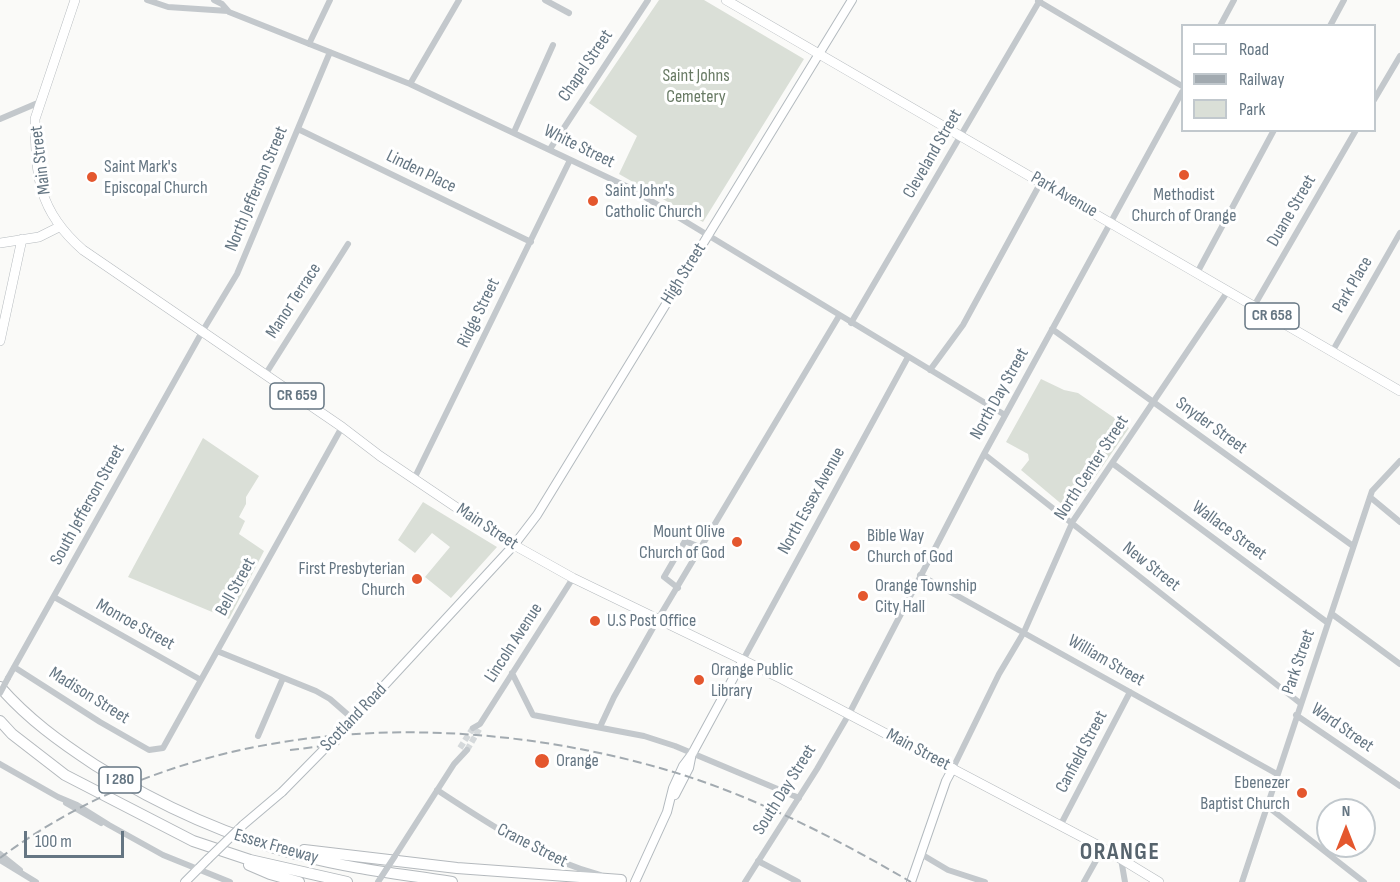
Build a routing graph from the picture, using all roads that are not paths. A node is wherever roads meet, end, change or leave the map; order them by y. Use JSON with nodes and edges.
{"nodes":[{"id":1,"x":75,"y":0,"type":"edge"},
{"id":2,"x":147,"y":0,"type":"edge"},
{"id":3,"x":171,"y":0,"type":"edge"},
{"id":4,"x":214,"y":0,"type":"edge"},
{"id":5,"x":330,"y":0,"type":"edge"},
{"id":6,"x":459,"y":0,"type":"edge"},
{"id":7,"x":545,"y":0,"type":"edge"},
{"id":8,"x":648,"y":0,"type":"edge"},
{"id":9,"x":726,"y":0,"type":"edge"},
{"id":10,"x":852,"y":0,"type":"edge"},
{"id":11,"x":1234,"y":0,"type":"edge"},
{"id":12,"x":1344,"y":0,"type":"edge"},
{"id":13,"x":1039,"y":1,"type":"edge"},
{"id":14,"x":168,"y":7,"type":"junction"},
{"id":15,"x":229,"y":12,"type":"junction"},
{"id":16,"x":569,"y":13,"type":"dead end"},
{"id":17,"x":1221,"y":24,"type":"edge"},
{"id":18,"x":1331,"y":24,"type":"edge"},
{"id":19,"x":309,"y":44,"type":"junction"},
{"id":20,"x":553,"y":45,"type":"dead end"},
{"id":21,"x":330,"y":52,"type":"junction"},
{"id":22,"x":819,"y":54,"type":"junction"},
{"id":23,"x":1400,"y":56,"type":"edge"},
{"id":24,"x":410,"y":84,"type":"junction"},
{"id":25,"x":1181,"y":85,"type":"edge"},
{"id":26,"x":1181,"y":94,"type":"edge"},
{"id":27,"x":1376,"y":97,"type":"edge"},
{"id":28,"x":41,"y":102,"type":"junction"},
{"id":29,"x":0,"y":119,"type":"edge"},
{"id":30,"x":298,"y":129,"type":"junction"},
{"id":31,"x":514,"y":132,"type":"junction"},
{"id":32,"x":1273,"y":132,"type":"edge"},
{"id":33,"x":1355,"y":132,"type":"edge"},
{"id":34,"x":962,"y":136,"type":"junction"},
{"id":35,"x":550,"y":149,"type":"junction"},
{"id":36,"x":570,"y":160,"type":"junction"},
{"id":37,"x":1041,"y":182,"type":"junction"},
{"id":38,"x":1111,"y":222,"type":"junction"},
{"id":39,"x":59,"y":227,"type":"junction"},
{"id":40,"x":1400,"y":233,"type":"edge"},
{"id":41,"x":707,"y":236,"type":"junction"},
{"id":42,"x":22,"y":239,"type":"junction"},
{"id":43,"x":531,"y":242,"type":"junction"},
{"id":44,"x":0,"y":243,"type":"edge"},
{"id":45,"x":348,"y":244,"type":"dead end"},
{"id":46,"x":1197,"y":273,"type":"junction"},
{"id":47,"x":1228,"y":291,"type":"junction"},
{"id":48,"x":1254,"y":306,"type":"junction"},
{"id":49,"x":839,"y":316,"type":"junction"},
{"id":50,"x":851,"y":323,"type":"junction"},
{"id":51,"x":1052,"y":329,"type":"junction"},
{"id":52,"x":201,"y":332,"type":"junction"},
{"id":53,"x":0,"y":341,"type":"edge"},
{"id":54,"x":1332,"y":352,"type":"junction"},
{"id":55,"x":908,"y":357,"type":"junction"},
{"id":56,"x":930,"y":370,"type":"junction"},
{"id":57,"x":265,"y":375,"type":"junction"},
{"id":58,"x":1400,"y":391,"type":"edge"},
{"id":59,"x":1153,"y":402,"type":"junction"},
{"id":60,"x":1005,"y":415,"type":"junction"},
{"id":61,"x":342,"y":427,"type":"junction"},
{"id":62,"x":984,"y":454,"type":"junction"},
{"id":63,"x":1400,"y":461,"type":"edge"},
{"id":64,"x":1112,"y":463,"type":"junction"},
{"id":65,"x":414,"y":479,"type":"junction"},
{"id":66,"x":1370,"y":497,"type":"junction"},
{"id":67,"x":1400,"y":522,"type":"edge"},
{"id":68,"x":1072,"y":524,"type":"junction"},
{"id":69,"x":514,"y":545,"type":"junction"},
{"id":70,"x":1353,"y":546,"type":"junction"},
{"id":71,"x":702,"y":548,"type":"junction"},
{"id":72,"x":920,"y":575,"type":"junction"},
{"id":73,"x":573,"y":578,"type":"junction"},
{"id":74,"x":678,"y":588,"type":"junction"},
{"id":75,"x":54,"y":597,"type":"junction"},
{"id":76,"x":1332,"y":614,"type":"junction"},
{"id":77,"x":658,"y":619,"type":"junction"},
{"id":78,"x":1328,"y":623,"type":"junction"},
{"id":79,"x":1024,"y":632,"type":"junction"},
{"id":80,"x":217,"y":651,"type":"junction"},
{"id":81,"x":743,"y":660,"type":"junction"},
{"id":82,"x":1400,"y":664,"type":"edge"},
{"id":83,"x":14,"y":667,"type":"junction"},
{"id":84,"x":512,"y":673,"type":"junction"},
{"id":85,"x":284,"y":678,"type":"junction"},
{"id":86,"x":201,"y":680,"type":"junction"},
{"id":87,"x":0,"y":687,"type":"edge"},
{"id":88,"x":1130,"y":692,"type":"junction"},
{"id":89,"x":0,"y":693,"type":"edge"},
{"id":90,"x":1300,"y":703,"type":"junction"},
{"id":91,"x":849,"y":714,"type":"junction"},
{"id":92,"x":1296,"y":715,"type":"junction"},
{"id":93,"x":354,"y":720,"type":"junction"},
{"id":94,"x":0,"y":722,"type":"edge"},
{"id":95,"x":478,"y":727,"type":"tunnel mouth"},
{"id":96,"x":600,"y":727,"type":"junction"},
{"id":97,"x":258,"y":736,"type":"dead end"},
{"id":98,"x":463,"y":749,"type":"tunnel mouth"},
{"id":99,"x":149,"y":750,"type":"joint"},
{"id":100,"x":692,"y":754,"type":"junction"},
{"id":101,"x":0,"y":764,"type":"edge"},
{"id":102,"x":953,"y":768,"type":"junction"},
{"id":103,"x":1277,"y":774,"type":"junction"},
{"id":104,"x":1400,"y":786,"type":"edge"},
{"id":105,"x":437,"y":790,"type":"junction"},
{"id":106,"x":799,"y":798,"type":"junction"},
{"id":107,"x":1267,"y":806,"type":"junction"},
{"id":108,"x":1060,"y":826,"type":"junction"},
{"id":109,"x":194,"y":841,"type":"junction"},
{"id":110,"x":258,"y":843,"type":"junction"},
{"id":111,"x":1103,"y":848,"type":"junction"},
{"id":112,"x":0,"y":854,"type":"edge"},
{"id":113,"x":921,"y":854,"type":"junction"},
{"id":114,"x":1120,"y":858,"type":"junction"},
{"id":115,"x":0,"y":860,"type":"edge"},
{"id":116,"x":758,"y":861,"type":"junction"},
{"id":117,"x":198,"y":870,"type":"junction"},
{"id":118,"x":23,"y":873,"type":"junction"},
{"id":119,"x":621,"y":880,"type":"junction"},
{"id":120,"x":36,"y":882,"type":"edge"},
{"id":121,"x":185,"y":882,"type":"edge"},
{"id":122,"x":230,"y":882,"type":"edge"},
{"id":123,"x":299,"y":882,"type":"edge"},
{"id":124,"x":347,"y":882,"type":"edge"},
{"id":125,"x":378,"y":882,"type":"edge"},
{"id":126,"x":452,"y":882,"type":"edge"},
{"id":127,"x":637,"y":882,"type":"edge"},
{"id":128,"x":745,"y":882,"type":"edge"},
{"id":129,"x":798,"y":882,"type":"edge"},
{"id":130,"x":911,"y":882,"type":"edge"},
{"id":131,"x":985,"y":882,"type":"edge"},
{"id":132,"x":1084,"y":882,"type":"edge"},
{"id":133,"x":1125,"y":882,"type":"edge"},
{"id":134,"x":1159,"y":882,"type":"edge"},
{"id":135,"x":1242,"y":882,"type":"edge"},
{"id":136,"x":1364,"y":882,"type":"edge"}],
"edges":[{"from":1,"to":28,"type":"main road","name":"Main Street","number":"CR 659"},
{"from":2,"to":14,"type":"street"},
{"from":3,"to":14,"type":"street"},
{"from":4,"to":15,"type":"street","name":"White Street"},
{"from":5,"to":19,"type":"street"},
{"from":6,"to":24,"type":"street"},
{"from":7,"to":16,"type":"street"},
{"from":8,"to":35,"type":"street","name":"Chapel Street"},
{"from":9,"to":22,"type":"main road","name":"Park Avenue","number":"CR 658"},
{"from":10,"to":22,"type":"main road","name":"High Street"},
{"from":11,"to":17,"type":"street"},
{"from":12,"to":18,"type":"street"},
{"from":13,"to":25,"type":"street"},
{"from":13,"to":34,"type":"street","name":"Cleveland Street"},
{"from":14,"to":15,"type":"street"},
{"from":15,"to":19,"type":"street","name":"White Street"},
{"from":19,"to":21,"type":"street","name":"White Street"},
{"from":20,"to":31,"type":"street"},
{"from":21,"to":24,"type":"street","name":"White Street"},
{"from":21,"to":30,"type":"street","name":"North Jefferson Street"},
{"from":22,"to":34,"type":"main road","name":"Park Avenue","number":"CR 658"},
{"from":22,"to":41,"type":"main road","name":"High Street"},
{"from":23,"to":27,"type":"street"},
{"from":24,"to":31,"type":"street","name":"White Street"},
{"from":26,"to":38,"type":"street","name":"North Day Street"},
{"from":28,"to":29,"type":"street"},
{"from":28,"to":39,"type":"main road","name":"Main Street","number":"CR 659"},
{"from":30,"to":43,"type":"street","name":"Linden Place"},
{"from":30,"to":52,"type":"street","name":"North Jefferson Street"},
{"from":31,"to":35,"type":"street","name":"White Street"},
{"from":32,"to":46,"type":"street"},
{"from":33,"to":48,"type":"street","name":"Duane Street"},
{"from":34,"to":37,"type":"main road","name":"Park Avenue","number":"CR 658"},
{"from":34,"to":50,"type":"street","name":"Cleveland Street"},
{"from":35,"to":36,"type":"street","name":"White Street"},
{"from":36,"to":41,"type":"street","name":"White Street"},
{"from":36,"to":43,"type":"street","name":"Ridge Street"},
{"from":37,"to":38,"type":"main road","name":"Park Avenue","number":"CR 658"},
{"from":37,"to":56,"type":"street"},
{"from":38,"to":46,"type":"main road","name":"Park Avenue","number":"CR 658"},
{"from":38,"to":51,"type":"street","name":"North Day Street"},
{"from":39,"to":42,"type":"main road"},
{"from":39,"to":52,"type":"main road","name":"Main Street","number":"CR 659"},
{"from":40,"to":54,"type":"street","name":"Park Place"},
{"from":41,"to":49,"type":"street","name":"White Street"},
{"from":41,"to":69,"type":"main road","name":"High Street"},
{"from":42,"to":44,"type":"main road"},
{"from":42,"to":53,"type":"main road"},
{"from":43,"to":65,"type":"street","name":"Ridge Street"},
{"from":45,"to":57,"type":"street","name":"Manor Terrace"},
{"from":46,"to":47,"type":"main road","name":"Park Avenue","number":"CR 658"},
{"from":47,"to":48,"type":"main road","name":"Park Avenue","number":"CR 658"},
{"from":47,"to":59,"type":"street","name":"North Center Street"},
{"from":48,"to":54,"type":"main road","name":"Park Avenue","number":"CR 658"},
{"from":49,"to":50,"type":"street","name":"White Street"},
{"from":49,"to":71,"type":"street"},
{"from":50,"to":55,"type":"street","name":"White Street"},
{"from":51,"to":59,"type":"street","name":"Snyder Street"},
{"from":51,"to":60,"type":"street","name":"North Day Street"},
{"from":52,"to":57,"type":"main road","name":"Main Street","number":"CR 659"},
{"from":52,"to":75,"type":"street","name":"South Jefferson Street"},
{"from":54,"to":58,"type":"main road","name":"Park Avenue","number":"CR 658"},
{"from":55,"to":56,"type":"street","name":"White Street"},
{"from":55,"to":81,"type":"street","name":"North Essex Avenue"},
{"from":56,"to":60,"type":"street","name":"White Street"},
{"from":57,"to":61,"type":"main road","name":"Main Street","number":"CR 659"},
{"from":59,"to":64,"type":"street","name":"North Center Street"},
{"from":59,"to":70,"type":"street","name":"Snyder Street"},
{"from":60,"to":62,"type":"street","name":"North Day Street"},
{"from":61,"to":65,"type":"main road","name":"Main Street","number":"CR 659"},
{"from":61,"to":80,"type":"street","name":"Bell Street"},
{"from":62,"to":68,"type":"street","name":"New Street"},
{"from":62,"to":72,"type":"street","name":"North Day Street"},
{"from":63,"to":66,"type":"street","name":"Park Street"},
{"from":64,"to":68,"type":"street","name":"North Center Street"},
{"from":64,"to":78,"type":"street","name":"Wallace Street"},
{"from":65,"to":69,"type":"main road","name":"Main Street","number":"CR 659"},
{"from":66,"to":67,"type":"street"},
{"from":66,"to":70,"type":"street","name":"Park Street"},
{"from":68,"to":79,"type":"street","name":"North Center Street"},
{"from":68,"to":90,"type":"street","name":"New Street"},
{"from":69,"to":73,"type":"main road","name":"Main Street"},
{"from":69,"to":93,"type":"main road","name":"Scotland Road"},
{"from":70,"to":76,"type":"street","name":"Park Street"},
{"from":71,"to":74,"type":"street"},
{"from":71,"to":74,"type":"street"},
{"from":72,"to":79,"type":"street","name":"William Street"},
{"from":72,"to":91,"type":"street","name":"North Day Street"},
{"from":73,"to":77,"type":"main road","name":"Main Street"},
{"from":73,"to":84,"type":"street","name":"Lincoln Avenue"},
{"from":74,"to":77,"type":"street"},
{"from":75,"to":83,"type":"street","name":"South Jefferson Street"},
{"from":75,"to":86,"type":"street","name":"Monroe Street"},
{"from":76,"to":78,"type":"street","name":"Park Street"},
{"from":76,"to":82,"type":"street"},
{"from":77,"to":81,"type":"main road","name":"Main Street"},
{"from":77,"to":96,"type":"street"},
{"from":78,"to":90,"type":"street","name":"Park Street"},
{"from":79,"to":88,"type":"street","name":"William Street"},
{"from":79,"to":102,"type":"street","name":"North Center Street"},
{"from":80,"to":85,"type":"street"},
{"from":80,"to":86,"type":"street","name":"Bell Street"},
{"from":81,"to":91,"type":"main road","name":"Main Street"},
{"from":81,"to":100,"type":"main road"},
{"from":83,"to":89,"type":"street","name":"South Jefferson Street","bridge":true},
{"from":83,"to":99,"type":"street","name":"Madison Street"},
{"from":84,"to":95,"type":"street","name":"Lincoln Avenue"},
{"from":84,"to":96,"type":"street"},
{"from":85,"to":93,"type":"street"},
{"from":85,"to":97,"type":"street"},
{"from":86,"to":99,"type":"street","name":"Bell Street"},
{"from":87,"to":110,"type":"highway","name":"Essex Freeway","number":"I 280"},
{"from":88,"to":103,"type":"street","name":"William Street"},
{"from":88,"to":108,"type":"street","name":"Canfield Street"},
{"from":90,"to":92,"type":"street","name":"Park Street"},
{"from":91,"to":102,"type":"main road","name":"Main Street"},
{"from":91,"to":106,"type":"street","name":"South Day Street"},
{"from":92,"to":103,"type":"street","name":"Park Street"},
{"from":92,"to":104,"type":"street","name":"Ward Street"},
{"from":93,"to":117,"type":"main road","name":"Scotland Road","bridge":true},
{"from":94,"to":109,"type":"highway","name":"Essex Freeway","number":"I 280"},
{"from":96,"to":100,"type":"street"},
{"from":98,"to":105,"type":"street"},
{"from":100,"to":106,"type":"street"},
{"from":100,"to":127,"type":"main road"},
{"from":101,"to":117,"type":"street"},
{"from":102,"to":108,"type":"main road","name":"Main Street"},
{"from":102,"to":113,"type":"main road"},
{"from":103,"to":107,"type":"street","name":"Park Street"},
{"from":105,"to":119,"type":"street","name":"Crane Street"},
{"from":105,"to":125,"type":"street","bridge":true},
{"from":106,"to":116,"type":"street","name":"South Day Street"},
{"from":107,"to":135,"type":"street","name":"Park Street"},
{"from":107,"to":136,"type":"street"},
{"from":108,"to":111,"type":"main road","name":"Main Street"},
{"from":109,"to":123,"type":"highway"},
{"from":109,"to":124,"type":"highway","name":"Essex Freeway","number":"I 280"},
{"from":110,"to":119,"type":"highway"},
{"from":110,"to":126,"type":"highway","name":"Essex Freeway","number":"I 280"},
{"from":111,"to":114,"type":"main road","name":"Main Street"},
{"from":111,"to":132,"type":"street"},
{"from":112,"to":118,"type":"street"},
{"from":113,"to":130,"type":"main road"},
{"from":113,"to":131,"type":"street"},
{"from":114,"to":133,"type":"street"},
{"from":114,"to":134,"type":"main road","name":"Main Street"},
{"from":115,"to":118,"type":"street"},
{"from":116,"to":128,"type":"street","name":"South Day Street"},
{"from":116,"to":129,"type":"street"},
{"from":117,"to":121,"type":"main road","name":"Scotland Road"},
{"from":117,"to":122,"type":"street"},
{"from":118,"to":120,"type":"street"},
{"from":119,"to":127,"type":"main road","name":"Crane Street"}]}
